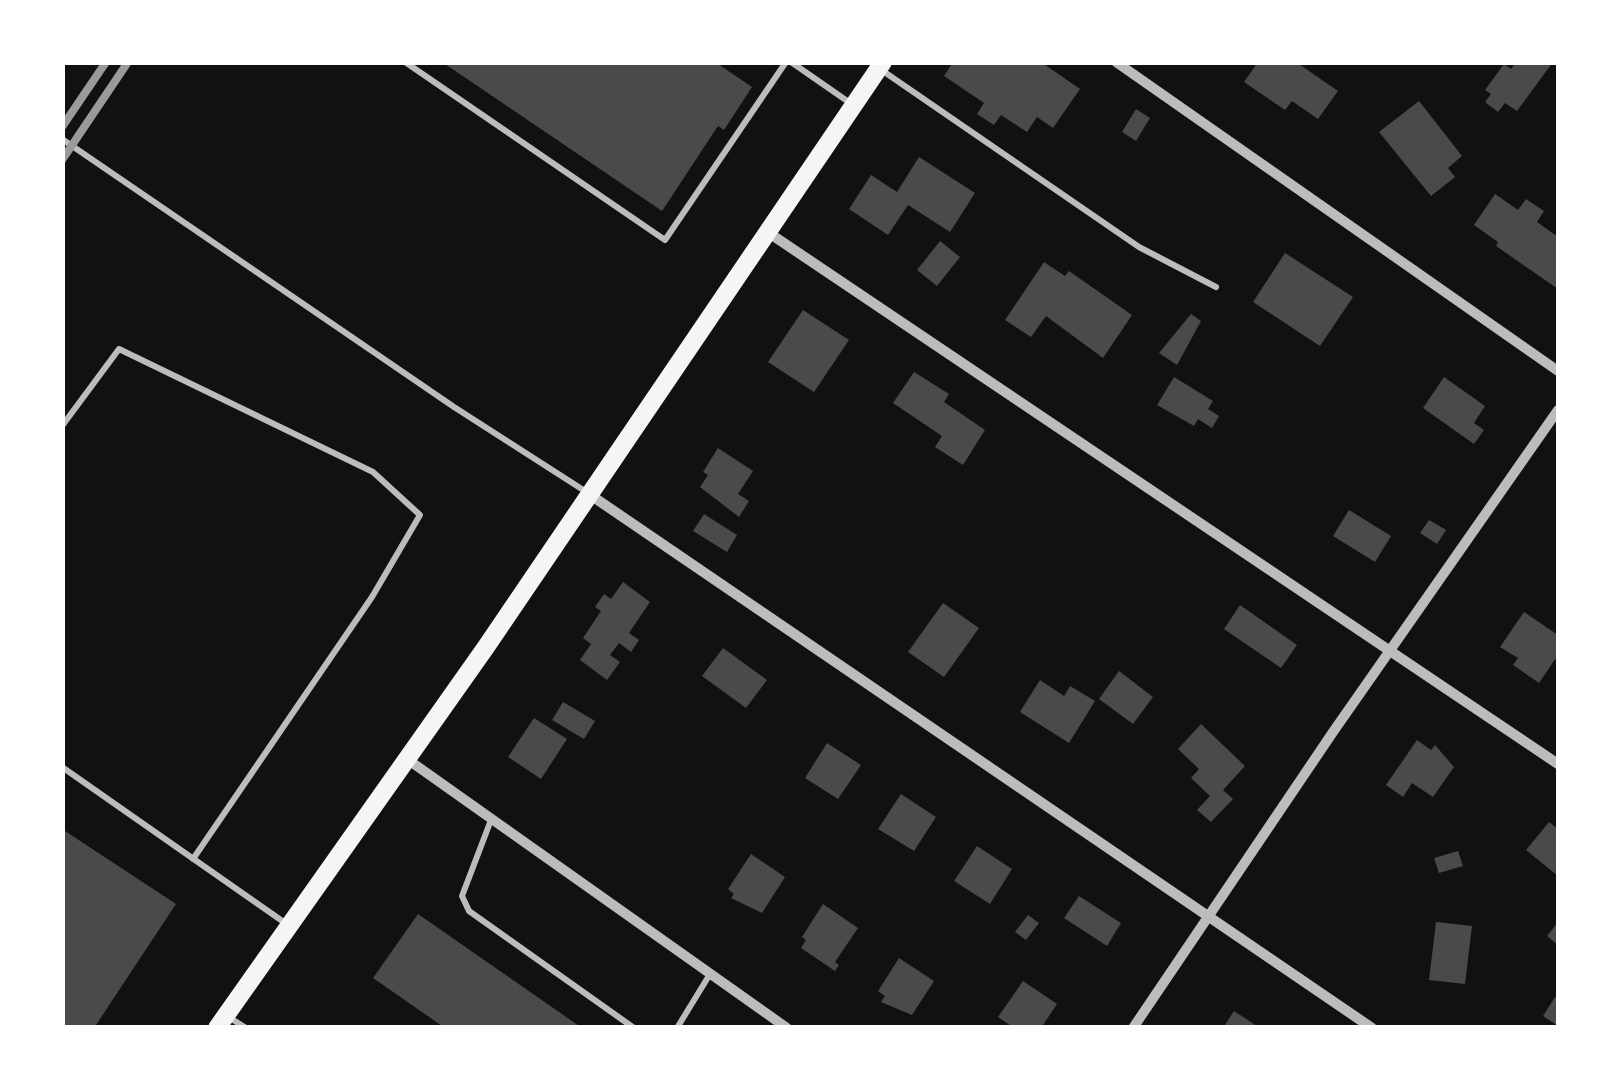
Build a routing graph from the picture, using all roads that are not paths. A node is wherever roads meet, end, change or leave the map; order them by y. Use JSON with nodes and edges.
{"nodes":[{"id":1,"x":406,"y":62,"type":"edge"},
{"id":2,"x":789,"y":62,"type":"edge"},
{"id":3,"x":1116,"y":62,"type":"edge"},
{"id":4,"x":881,"y":65,"type":"edge"},
{"id":5,"x":854,"y":106,"type":"junction"},
{"id":6,"x":62,"y":139,"type":"edge"},
{"id":7,"x":766,"y":231,"type":"junction"},
{"id":8,"x":1216,"y":287,"type":"dead end"},
{"id":9,"x":1558,"y":371,"type":"edge"},
{"id":10,"x":1558,"y":410,"type":"edge"},
{"id":11,"x":62,"y":426,"type":"edge"},
{"id":12,"x":589,"y":494,"type":"junction"},
{"id":13,"x":1390,"y":650,"type":"junction"},
{"id":14,"x":407,"y":759,"type":"junction"},
{"id":15,"x":1558,"y":764,"type":"edge"},
{"id":16,"x":62,"y":767,"type":"edge"},
{"id":17,"x":492,"y":819,"type":"junction"},
{"id":18,"x":194,"y":859,"type":"junction"},
{"id":19,"x":1209,"y":916,"type":"junction"},
{"id":20,"x":289,"y":926,"type":"junction"},
{"id":21,"x":710,"y":973,"type":"junction"},
{"id":22,"x":222,"y":1021,"type":"edge"},
{"id":23,"x":246,"y":1028,"type":"edge"},
{"id":24,"x":634,"y":1028,"type":"edge"},
{"id":25,"x":676,"y":1028,"type":"edge"},
{"id":26,"x":787,"y":1028,"type":"edge"},
{"id":27,"x":1133,"y":1028,"type":"edge"},
{"id":28,"x":1372,"y":1028,"type":"edge"}],
"edges":[{"from":1,"to":2,"type":"lane"},
{"from":2,"to":5,"type":"lane"},
{"from":3,"to":9,"type":"street"},
{"from":4,"to":5,"type":"main road"},
{"from":4,"to":8,"type":"lane"},
{"from":5,"to":7,"type":"main road"},
{"from":6,"to":12,"type":"lane"},
{"from":7,"to":12,"type":"main road"},
{"from":7,"to":13,"type":"street"},
{"from":10,"to":13,"type":"street"},
{"from":11,"to":18,"type":"lane"},
{"from":12,"to":14,"type":"main road"},
{"from":12,"to":19,"type":"street"},
{"from":13,"to":15,"type":"street"},
{"from":13,"to":19,"type":"street"},
{"from":14,"to":17,"type":"street"},
{"from":14,"to":20,"type":"main road"},
{"from":16,"to":18,"type":"lane"},
{"from":17,"to":21,"type":"street"},
{"from":17,"to":24,"type":"lane"},
{"from":18,"to":20,"type":"lane"},
{"from":19,"to":27,"type":"street"},
{"from":19,"to":28,"type":"street"},
{"from":20,"to":22,"type":"main road"},
{"from":21,"to":25,"type":"lane"},
{"from":21,"to":26,"type":"street"},
{"from":22,"to":23,"type":"lane"}]}
